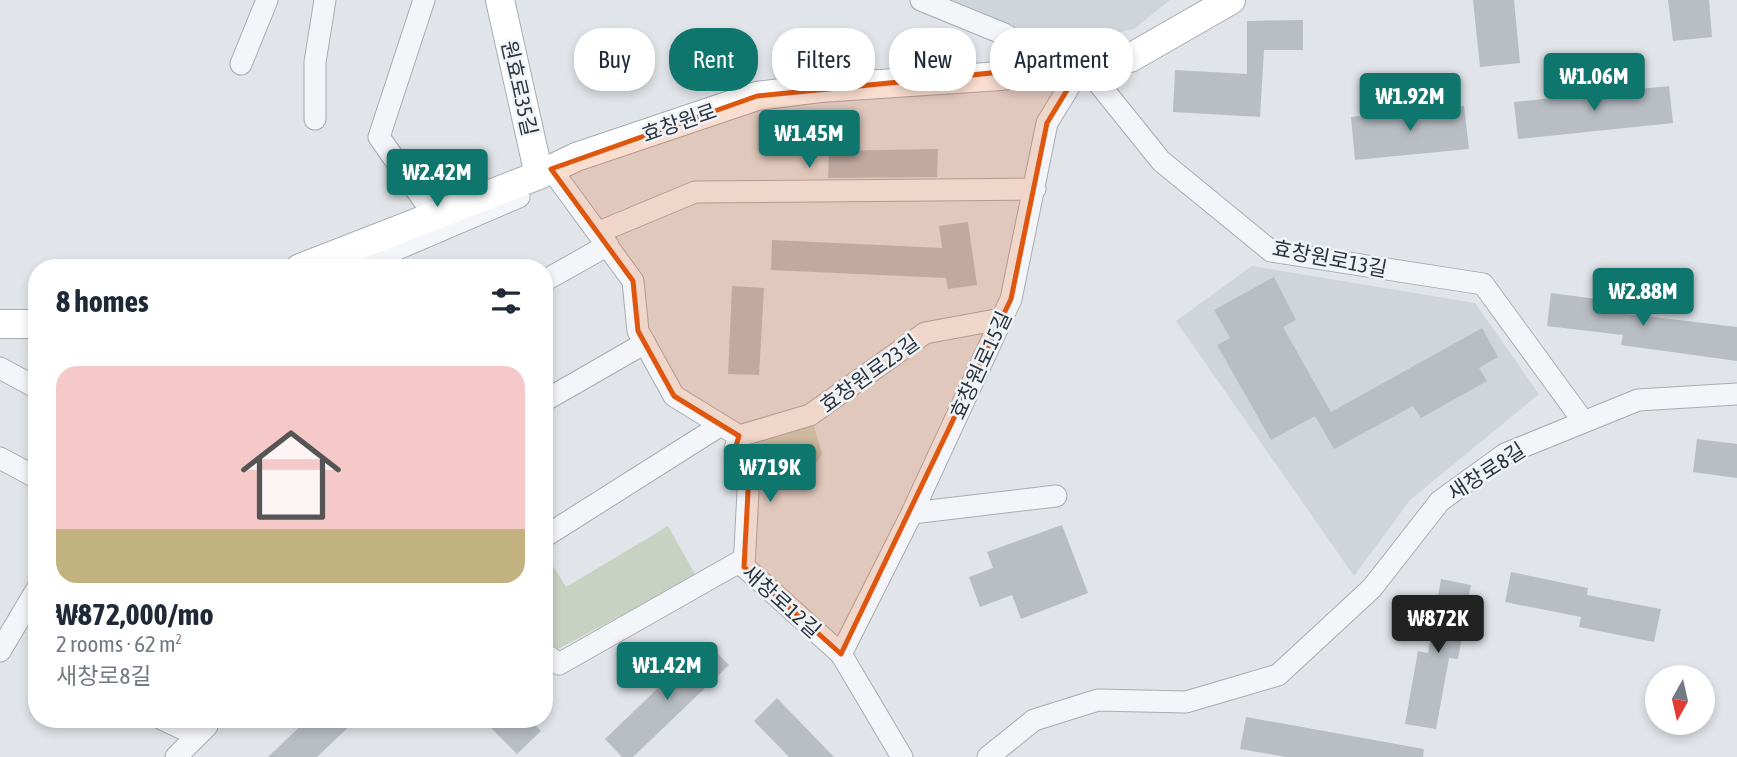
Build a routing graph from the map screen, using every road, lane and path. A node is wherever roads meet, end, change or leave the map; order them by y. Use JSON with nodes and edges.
{"nodes":[{"id":1,"x":267,"y":0,"type":"edge"},
{"id":2,"x":325,"y":0,"type":"edge"},
{"id":3,"x":424,"y":0,"type":"edge"},
{"id":4,"x":500,"y":0,"type":"edge"},
{"id":5,"x":921,"y":0,"type":"edge"},
{"id":6,"x":1231,"y":0,"type":"edge"},
{"id":7,"x":990,"y":28,"type":"edge"},
{"id":8,"x":1133,"y":56,"type":"edge"},
{"id":9,"x":241,"y":64,"type":"dead end"},
{"id":10,"x":990,"y":77,"type":"edge"},
{"id":11,"x":1060,"y":91,"type":"edge"},
{"id":12,"x":1094,"y":91,"type":"edge"},
{"id":13,"x":315,"y":119,"type":"dead end"},
{"id":14,"x":545,"y":172,"type":"junction"},
{"id":15,"x":1035,"y":189,"type":"junction"},
{"id":16,"x":434,"y":215,"type":"junction"},
{"id":17,"x":604,"y":238,"type":"junction"},
{"id":18,"x":323,"y":259,"type":"edge"},
{"id":19,"x":374,"y":259,"type":"edge"},
{"id":20,"x":553,"y":275,"type":"edge"},
{"id":21,"x":1001,"y":319,"type":"junction"},
{"id":22,"x":0,"y":324,"type":"edge"},
{"id":23,"x":28,"y":324,"type":"edge"},
{"id":24,"x":645,"y":344,"type":"junction"},
{"id":25,"x":0,"y":368,"type":"edge"},
{"id":26,"x":28,"y":383,"type":"edge"},
{"id":27,"x":1737,"y":394,"type":"edge"},
{"id":28,"x":553,"y":396,"type":"edge"},
{"id":29,"x":1583,"y":421,"type":"junction"},
{"id":30,"x":730,"y":431,"type":"junction"},
{"id":31,"x":0,"y":458,"type":"edge"},
{"id":32,"x":28,"y":473,"type":"edge"},
{"id":33,"x":1056,"y":496,"type":"dead end"},
{"id":34,"x":912,"y":513,"type":"junction"},
{"id":35,"x":553,"y":532,"type":"edge"},
{"id":36,"x":744,"y":567,"type":"junction"},
{"id":37,"x":28,"y":604,"type":"edge"},
{"id":38,"x":0,"y":651,"type":"edge"},
{"id":39,"x":841,"y":654,"type":"junction"},
{"id":40,"x":553,"y":660,"type":"edge"},
{"id":41,"x":200,"y":728,"type":"edge"},
{"id":42,"x":176,"y":757,"type":"edge"},
{"id":43,"x":902,"y":757,"type":"edge"},
{"id":44,"x":988,"y":757,"type":"edge"}],
"edges":[{"from":1,"to":9,"type":"street"},
{"from":2,"to":13,"type":"street"},
{"from":3,"to":16,"type":"street"},
{"from":4,"to":14,"type":"street","name":"원효로35길"},
{"from":5,"to":7,"type":"street","name":"효창원로13길"},
{"from":6,"to":8,"type":"street","name":"효창원로"},
{"from":10,"to":14,"type":"street","name":"효창원로"},
{"from":11,"to":15,"type":"street","name":"효창원로15길"},
{"from":12,"to":29,"type":"street","name":"효창원로13길"},
{"from":14,"to":16,"type":"street","name":"효창원로"},
{"from":14,"to":17,"type":"street"},
{"from":14,"to":19,"type":"street"},
{"from":15,"to":17,"type":"street"},
{"from":15,"to":21,"type":"street","name":"효창원로15길"},
{"from":16,"to":18,"type":"street","name":"효창원로"},
{"from":17,"to":20,"type":"street"},
{"from":17,"to":24,"type":"street"},
{"from":21,"to":30,"type":"street","name":"효창원로23길"},
{"from":21,"to":34,"type":"street","name":"효창원로15길"},
{"from":22,"to":23,"type":"street"},
{"from":24,"to":28,"type":"street"},
{"from":24,"to":30,"type":"street"},
{"from":25,"to":26,"type":"street"},
{"from":27,"to":29,"type":"street","name":"새창로8길"},
{"from":29,"to":44,"type":"street","name":"새창로8길"},
{"from":30,"to":35,"type":"street","name":"효창원로23길"},
{"from":30,"to":36,"type":"street"},
{"from":31,"to":32,"type":"street"},
{"from":33,"to":34,"type":"street"},
{"from":34,"to":39,"type":"street","name":"효창원로15길"},
{"from":36,"to":39,"type":"street","name":"새창로12길"},
{"from":36,"to":40,"type":"street","name":"새창로12길"},
{"from":37,"to":38,"type":"street"},
{"from":39,"to":43,"type":"street","name":"새창로12길"},
{"from":41,"to":42,"type":"street"}]}
